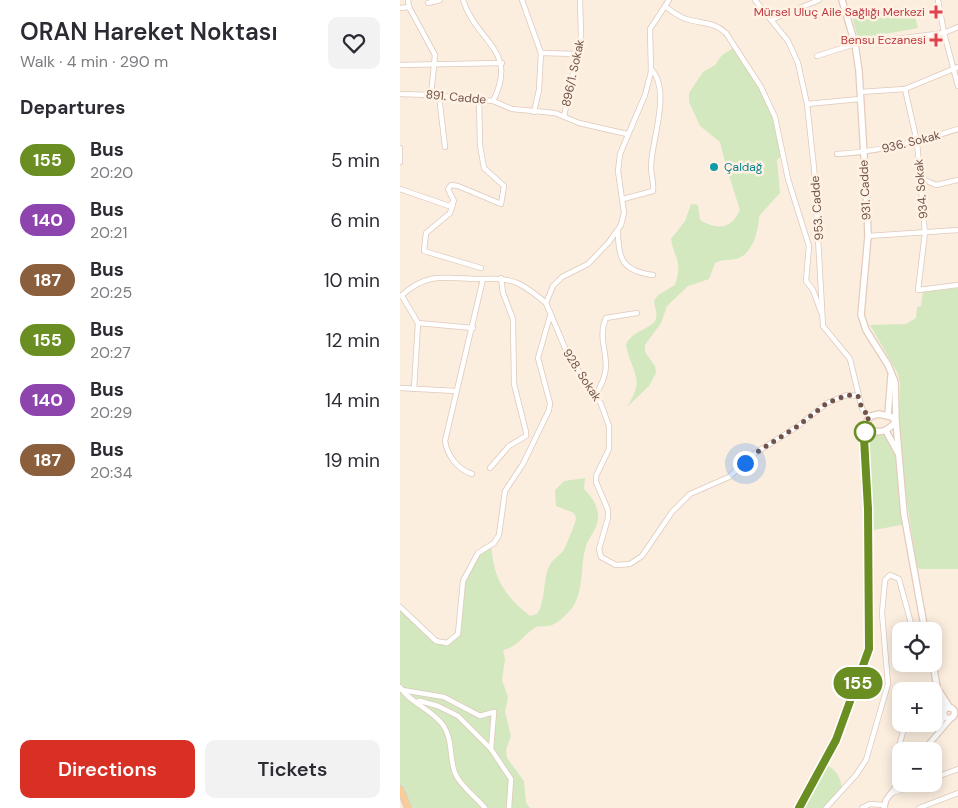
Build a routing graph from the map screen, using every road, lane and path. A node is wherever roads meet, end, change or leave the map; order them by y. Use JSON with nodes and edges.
{"nodes":[{"id":1,"x":408,"y":0,"type":"edge"},
{"id":2,"x":440,"y":0,"type":"edge"},
{"id":3,"x":463,"y":0,"type":"edge"},
{"id":4,"x":522,"y":0,"type":"edge"},
{"id":5,"x":580,"y":0,"type":"edge"},
{"id":6,"x":669,"y":0,"type":"edge"},
{"id":7,"x":755,"y":0,"type":"edge"},
{"id":8,"x":798,"y":0,"type":"edge"},
{"id":9,"x":819,"y":0,"type":"edge"},
{"id":10,"x":842,"y":0,"type":"edge"},
{"id":11,"x":938,"y":0,"type":"edge"},
{"id":12,"x":428,"y":3,"type":"dead end"},
{"id":13,"x":665,"y":6,"type":"junction"},
{"id":14,"x":802,"y":6,"type":"junction"},
{"id":15,"x":409,"y":7,"type":"junction"},
{"id":16,"x":400,"y":8,"type":"edge"},
{"id":17,"x":771,"y":20,"type":"junction"},
{"id":18,"x":958,"y":27,"type":"edge"},
{"id":19,"x":944,"y":33,"type":"junction"},
{"id":20,"x":855,"y":44,"type":"junction"},
{"id":21,"x":541,"y":53,"type":"junction"},
{"id":22,"x":577,"y":54,"type":"junction"},
{"id":23,"x":817,"y":56,"type":"dead end"},
{"id":24,"x":502,"y":62,"type":"junction"},
{"id":25,"x":436,"y":64,"type":"junction"},
{"id":26,"x":400,"y":65,"type":"edge"},
{"id":27,"x":955,"y":68,"type":"edge"},
{"id":28,"x":651,"y":69,"type":"junction"},
{"id":29,"x":958,"y":86,"type":"edge"},
{"id":30,"x":905,"y":89,"type":"junction"},
{"id":31,"x":400,"y":94,"type":"edge"},
{"id":32,"x":431,"y":95,"type":"junction"},
{"id":33,"x":439,"y":96,"type":"junction"},
{"id":34,"x":860,"y":96,"type":"junction"},
{"id":35,"x":479,"y":99,"type":"junction"},
{"id":36,"x":493,"y":101,"type":"junction"},
{"id":37,"x":807,"y":104,"type":"junction"},
{"id":38,"x":534,"y":112,"type":"junction"},
{"id":39,"x":564,"y":116,"type":"junction"},
{"id":40,"x":958,"y":130,"type":"edge"},
{"id":41,"x":627,"y":134,"type":"junction"},
{"id":42,"x":917,"y":142,"type":"junction"},
{"id":43,"x":445,"y":147,"type":"dead end"},
{"id":44,"x":400,"y":148,"type":"edge"},
{"id":45,"x":863,"y":152,"type":"junction"},
{"id":46,"x":837,"y":154,"type":"dead end"},
{"id":47,"x":400,"y":162,"type":"edge"},
{"id":48,"x":920,"y":178,"type":"junction"},
{"id":49,"x":958,"y":180,"type":"edge"},
{"id":50,"x":400,"y":189,"type":"edge"},
{"id":51,"x":622,"y":198,"type":"junction"},
{"id":52,"x":453,"y":204,"type":"junction"},
{"id":53,"x":958,"y":230,"type":"edge"},
{"id":54,"x":618,"y":231,"type":"junction"},
{"id":55,"x":925,"y":233,"type":"junction"},
{"id":56,"x":868,"y":236,"type":"junction"},
{"id":57,"x":481,"y":268,"type":"dead end"},
{"id":58,"x":653,"y":275,"type":"dead end"},
{"id":59,"x":501,"y":278,"type":"junction"},
{"id":60,"x":483,"y":279,"type":"junction"},
{"id":61,"x":958,"y":285,"type":"edge"},
{"id":62,"x":401,"y":296,"type":"edge"},
{"id":63,"x":546,"y":303,"type":"junction"},
{"id":64,"x":637,"y":313,"type":"dead end"},
{"id":65,"x":822,"y":315,"type":"junction"},
{"id":66,"x":550,"y":316,"type":"junction"},
{"id":67,"x":418,"y":323,"type":"junction"},
{"id":68,"x":473,"y":328,"type":"junction"},
{"id":69,"x":891,"y":374,"type":"junction"},
{"id":70,"x":400,"y":388,"type":"edge"},
{"id":71,"x":414,"y":389,"type":"junction"},
{"id":72,"x":456,"y":392,"type":"junction"},
{"id":73,"x":595,"y":396,"type":"junction"},
{"id":74,"x":858,"y":396,"type":"junction"},
{"id":75,"x":888,"y":415,"type":"junction"},
{"id":76,"x":870,"y":417,"type":"junction"},
{"id":77,"x":896,"y":422,"type":"junction"},
{"id":78,"x":868,"y":428,"type":"junction"},
{"id":79,"x":886,"y":431,"type":"junction"},
{"id":80,"x":526,"y":436,"type":"junction"},
{"id":81,"x":534,"y":440,"type":"junction"},
{"id":82,"x":900,"y":458,"type":"junction"},
{"id":83,"x":490,"y":468,"type":"dead end"},
{"id":84,"x":472,"y":474,"type":"dead end"},
{"id":85,"x":400,"y":607,"type":"edge"},
{"id":86,"x":911,"y":622,"type":"edge"},
{"id":87,"x":923,"y":622,"type":"edge"},
{"id":88,"x":401,"y":688,"type":"edge"},
{"id":89,"x":942,"y":699,"type":"edge"},
{"id":90,"x":417,"y":702,"type":"junction"},
{"id":91,"x":950,"y":710,"type":"edge"},
{"id":92,"x":954,"y":716,"type":"edge"},
{"id":93,"x":936,"y":734,"type":"junction"},
{"id":94,"x":930,"y":742,"type":"edge"},
{"id":95,"x":491,"y":749,"type":"junction"},
{"id":96,"x":958,"y":769,"type":"edge"},
{"id":97,"x":942,"y":775,"type":"edge"},
{"id":98,"x":400,"y":789,"type":"edge"},
{"id":99,"x":897,"y":792,"type":"edge"},
{"id":100,"x":958,"y":793,"type":"edge"},
{"id":101,"x":892,"y":794,"type":"joint"},
{"id":102,"x":884,"y":806,"type":"edge"},
{"id":103,"x":408,"y":808,"type":"edge"},
{"id":104,"x":485,"y":808,"type":"edge"},
{"id":105,"x":509,"y":808,"type":"edge"},
{"id":106,"x":799,"y":808,"type":"edge"},
{"id":107,"x":826,"y":808,"type":"edge"},
{"id":108,"x":862,"y":808,"type":"edge"},
{"id":109,"x":919,"y":808,"type":"edge"}],
"edges":[{"from":1,"to":15,"type":"street"},
{"from":2,"to":12,"type":"street"},
{"from":3,"to":24,"type":"street"},
{"from":4,"to":21,"type":"street"},
{"from":5,"to":22,"type":"street","name":"896/1. Sokak"},
{"from":6,"to":13,"type":"street"},
{"from":7,"to":17,"type":"street","name":"953. Cadde"},
{"from":8,"to":14,"type":"street"},
{"from":9,"to":14,"type":"street"},
{"from":10,"to":20,"type":"main road","name":"931. Cadde"},
{"from":11,"to":19,"type":"street"},
{"from":13,"to":28,"type":"street"},
{"from":13,"to":65,"type":"street"},
{"from":14,"to":17,"type":"street"},
{"from":15,"to":16,"type":"street"},
{"from":15,"to":25,"type":"street"},
{"from":17,"to":37,"type":"street","name":"953. Cadde"},
{"from":18,"to":19,"type":"street"},
{"from":19,"to":20,"type":"street"},
{"from":19,"to":27,"type":"street"},
{"from":20,"to":23,"type":"street"},
{"from":20,"to":34,"type":"main road","name":"931. Cadde"},
{"from":21,"to":22,"type":"street"},
{"from":21,"to":38,"type":"street"},
{"from":22,"to":39,"type":"street","name":"896/1. Sokak"},
{"from":24,"to":25,"type":"street"},
{"from":24,"to":36,"type":"street"},
{"from":25,"to":26,"type":"street"},
{"from":25,"to":32,"type":"street"},
{"from":27,"to":29,"type":"street"},
{"from":27,"to":30,"type":"street"},
{"from":28,"to":41,"type":"street"},
{"from":28,"to":51,"type":"street"},
{"from":30,"to":34,"type":"street"},
{"from":30,"to":42,"type":"street","name":"934. Sokak"},
{"from":31,"to":32,"type":"street","name":"891. Cadde"},
{"from":32,"to":33,"type":"street","name":"891. Cadde"},
{"from":33,"to":35,"type":"street","name":"891. Cadde"},
{"from":33,"to":43,"type":"street"},
{"from":34,"to":37,"type":"street"},
{"from":34,"to":45,"type":"main road","name":"931. Cadde"},
{"from":35,"to":36,"type":"street","name":"891. Cadde"},
{"from":35,"to":52,"type":"street"},
{"from":36,"to":38,"type":"street","name":"891. Cadde"},
{"from":37,"to":65,"type":"street","name":"953. Cadde"},
{"from":38,"to":39,"type":"street","name":"891. Cadde"},
{"from":39,"to":41,"type":"street","name":"891. Cadde"},
{"from":40,"to":42,"type":"street","name":"936. Sokak"},
{"from":41,"to":51,"type":"street"},
{"from":42,"to":45,"type":"street","name":"936. Sokak"},
{"from":42,"to":48,"type":"street","name":"934. Sokak"},
{"from":44,"to":47,"type":"street"},
{"from":45,"to":46,"type":"street","name":"936. Sokak"},
{"from":45,"to":56,"type":"main road","name":"931. Cadde"},
{"from":48,"to":49,"type":"street"},
{"from":48,"to":55,"type":"street","name":"934. Sokak"},
{"from":50,"to":52,"type":"street"},
{"from":51,"to":54,"type":"street"},
{"from":52,"to":57,"type":"street"},
{"from":53,"to":55,"type":"street"},
{"from":54,"to":58,"type":"street"},
{"from":54,"to":63,"type":"street"},
{"from":55,"to":56,"type":"street"},
{"from":55,"to":61,"type":"street","name":"934. Sokak"},
{"from":56,"to":69,"type":"main road","name":"931. Cadde"},
{"from":59,"to":60,"type":"street"},
{"from":59,"to":63,"type":"street"},
{"from":59,"to":80,"type":"street"},
{"from":60,"to":62,"type":"street"},
{"from":60,"to":68,"type":"street"},
{"from":62,"to":67,"type":"street"},
{"from":63,"to":66,"type":"street","name":"928. Sokak"},
{"from":64,"to":73,"type":"street"},
{"from":65,"to":74,"type":"street","name":"953. Cadde"},
{"from":66,"to":73,"type":"street","name":"928. Sokak"},
{"from":66,"to":81,"type":"street"},
{"from":67,"to":68,"type":"street"},
{"from":67,"to":71,"type":"street"},
{"from":68,"to":72,"type":"street"},
{"from":69,"to":75,"type":"main road"},
{"from":69,"to":77,"type":"main road","name":"931. Cadde"},
{"from":70,"to":71,"type":"street"},
{"from":71,"to":72,"type":"street"},
{"from":72,"to":84,"type":"street"},
{"from":73,"to":74,"type":"street","name":"928. Sokak"},
{"from":74,"to":76,"type":"street","name":"953. Cadde"},
{"from":75,"to":76,"type":"main road"},
{"from":75,"to":77,"type":"main road"},
{"from":76,"to":78,"type":"main road"},
{"from":77,"to":79,"type":"main road"},
{"from":77,"to":82,"type":"main road","name":"931. Cadde"},
{"from":78,"to":79,"type":"main road"},
{"from":78,"to":106,"type":"main road"},
{"from":79,"to":82,"type":"main road"},
{"from":80,"to":81,"type":"street"},
{"from":80,"to":83,"type":"street"},
{"from":81,"to":85,"type":"street"},
{"from":82,"to":87,"type":"main road","name":"931. Cadde"},
{"from":86,"to":107,"type":"street"},
{"from":88,"to":90,"type":"street"},
{"from":88,"to":95,"type":"street"},
{"from":89,"to":91,"type":"main road"},
{"from":90,"to":95,"type":"street"},
{"from":90,"to":104,"type":"street"},
{"from":91,"to":92,"type":"main road"},
{"from":91,"to":93,"type":"street"},
{"from":92,"to":93,"type":"street"},
{"from":93,"to":94,"type":"street"},
{"from":95,"to":105,"type":"street"},
{"from":96,"to":97,"type":"street"},
{"from":98,"to":103,"type":"main road"},
{"from":99,"to":101,"type":"street"},
{"from":100,"to":109,"type":"street"},
{"from":101,"to":102,"type":"street"},
{"from":102,"to":108,"type":"street"}]}
